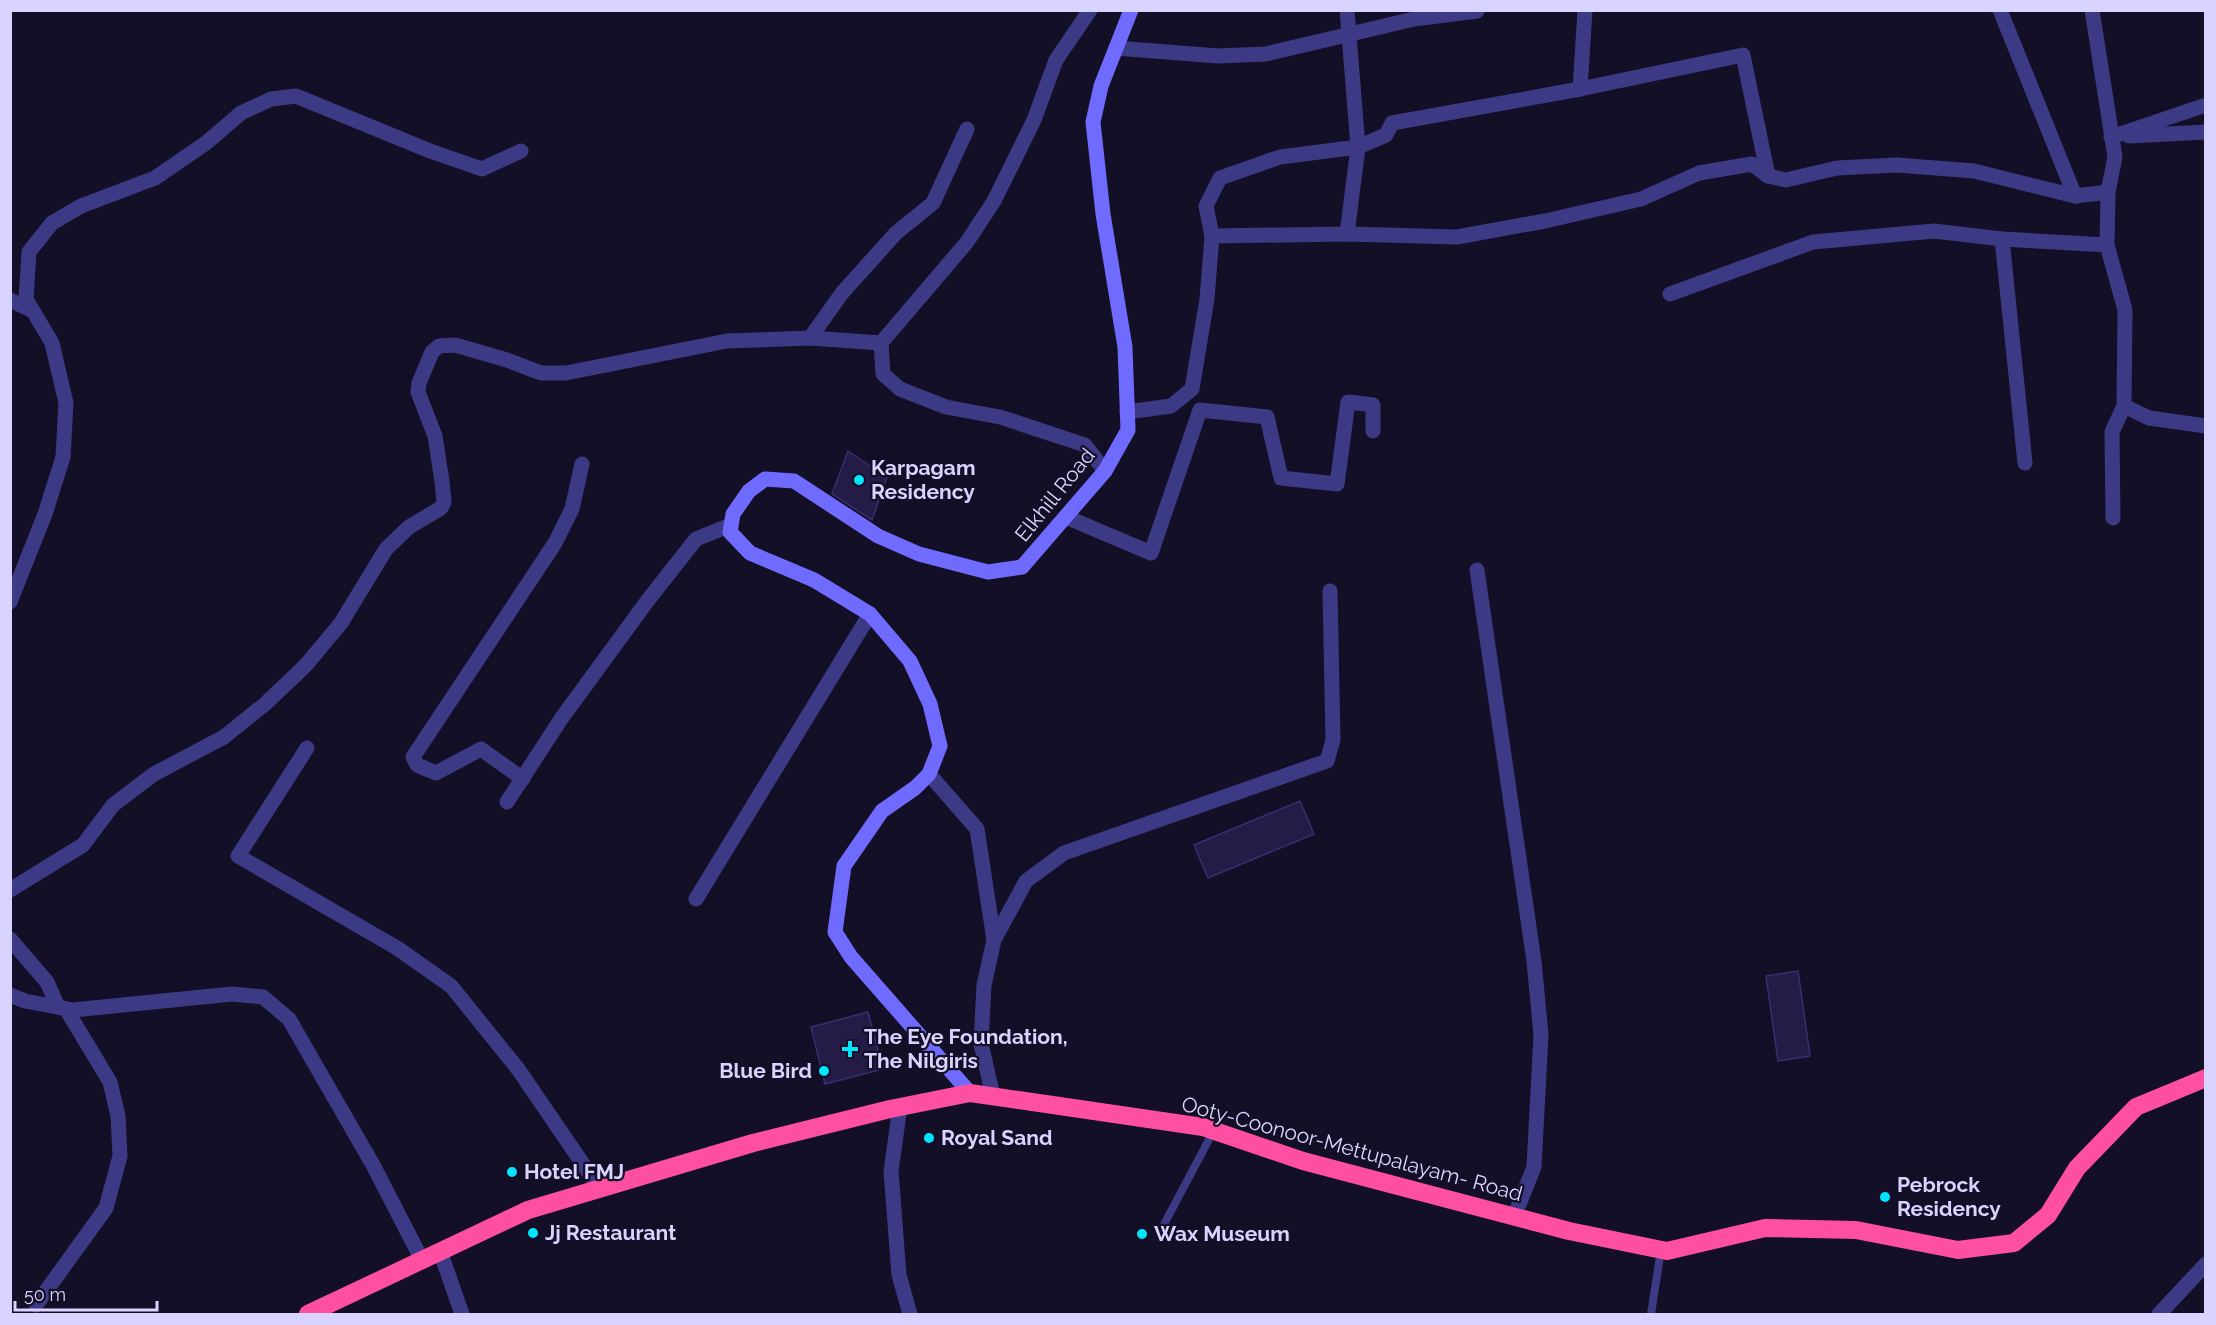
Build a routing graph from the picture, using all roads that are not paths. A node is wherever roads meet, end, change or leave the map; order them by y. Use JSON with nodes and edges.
{"nodes":[{"id":1,"x":1090,"y":10,"type":"edge"},
{"id":2,"x":1131,"y":10,"type":"edge"},
{"id":3,"x":1347,"y":10,"type":"edge"},
{"id":4,"x":1586,"y":10,"type":"edge"},
{"id":5,"x":2000,"y":10,"type":"edge"},
{"id":6,"x":2092,"y":10,"type":"edge"},
{"id":7,"x":1477,"y":11,"type":"edge"},
{"id":8,"x":1350,"y":34,"type":"junction"},
{"id":9,"x":1116,"y":48,"type":"junction"},
{"id":10,"x":1580,"y":89,"type":"junction"},
{"id":11,"x":2205,"y":105,"type":"edge"},
{"id":12,"x":967,"y":129,"type":"dead end"},
{"id":13,"x":2205,"y":132,"type":"edge"},
{"id":14,"x":2111,"y":137,"type":"junction"},
{"id":15,"x":1358,"y":147,"type":"junction"},
{"id":16,"x":521,"y":151,"type":"dead end"},
{"id":17,"x":1768,"y":176,"type":"junction"},
{"id":18,"x":2108,"y":192,"type":"junction"},
{"id":19,"x":2075,"y":196,"type":"junction"},
{"id":20,"x":1347,"y":234,"type":"junction"},
{"id":21,"x":1212,"y":236,"type":"junction"},
{"id":22,"x":2002,"y":239,"type":"junction"},
{"id":23,"x":2107,"y":245,"type":"junction"},
{"id":24,"x":1670,"y":294,"type":"dead end"},
{"id":25,"x":10,"y":300,"type":"edge"},
{"id":26,"x":31,"y":310,"type":"junction"},
{"id":27,"x":810,"y":338,"type":"junction"},
{"id":28,"x":881,"y":343,"type":"junction"},
{"id":29,"x":2124,"y":406,"type":"junction"},
{"id":30,"x":1127,"y":412,"type":"junction"},
{"id":31,"x":2205,"y":426,"type":"edge"},
{"id":32,"x":1373,"y":431,"type":"dead end"},
{"id":33,"x":582,"y":464,"type":"dead end"},
{"id":34,"x":2025,"y":464,"type":"dead end"},
{"id":35,"x":1105,"y":471,"type":"junction"},
{"id":36,"x":1066,"y":517,"type":"junction"},
{"id":37,"x":2113,"y":518,"type":"dead end"},
{"id":38,"x":731,"y":525,"type":"junction"},
{"id":39,"x":1477,"y":570,"type":"dead end"},
{"id":40,"x":1330,"y":591,"type":"dead end"},
{"id":41,"x":10,"y":602,"type":"edge"},
{"id":42,"x":870,"y":614,"type":"junction"},
{"id":43,"x":307,"y":748,"type":"dead end"},
{"id":44,"x":929,"y":774,"type":"junction"},
{"id":45,"x":523,"y":779,"type":"junction"},
{"id":46,"x":507,"y":802,"type":"dead end"},
{"id":47,"x":10,"y":890,"type":"edge"},
{"id":48,"x":696,"y":899,"type":"dead end"},
{"id":49,"x":10,"y":939,"type":"edge"},
{"id":50,"x":994,"y":940,"type":"junction"},
{"id":51,"x":10,"y":995,"type":"edge"},
{"id":52,"x":62,"y":1008,"type":"junction"},
{"id":53,"x":2205,"y":1078,"type":"edge"},
{"id":54,"x":970,"y":1093,"type":"junction"},
{"id":55,"x":993,"y":1096,"type":"junction"},
{"id":56,"x":900,"y":1107,"type":"junction"},
{"id":57,"x":1214,"y":1131,"type":"junction"},
{"id":58,"x":600,"y":1189,"type":"junction"},
{"id":59,"x":1514,"y":1217,"type":"junction"},
{"id":60,"x":1161,"y":1230,"type":"dead end"},
{"id":61,"x":1661,"y":1250,"type":"junction"},
{"id":62,"x":440,"y":1251,"type":"junction"},
{"id":63,"x":422,"y":1260,"type":"junction"},
{"id":64,"x":2205,"y":1263,"type":"edge"},
{"id":65,"x":36,"y":1305,"type":"dead end"},
{"id":66,"x":308,"y":1314,"type":"edge"},
{"id":67,"x":462,"y":1314,"type":"edge"},
{"id":68,"x":910,"y":1314,"type":"edge"},
{"id":69,"x":1651,"y":1314,"type":"edge"},
{"id":70,"x":2159,"y":1314,"type":"edge"}],
"edges":[{"from":1,"to":28,"type":"street"},
{"from":2,"to":9,"type":"street","name":"Elkhill Road"},
{"from":3,"to":8,"type":"street"},
{"from":4,"to":10,"type":"street"},
{"from":5,"to":19,"type":"street"},
{"from":6,"to":14,"type":"street"},
{"from":7,"to":8,"type":"street"},
{"from":8,"to":9,"type":"street"},
{"from":8,"to":15,"type":"street"},
{"from":9,"to":30,"type":"street","name":"Elkhill Road"},
{"from":10,"to":15,"type":"street"},
{"from":10,"to":17,"type":"street"},
{"from":11,"to":14,"type":"street"},
{"from":12,"to":27,"type":"street"},
{"from":13,"to":14,"type":"street"},
{"from":14,"to":18,"type":"street"},
{"from":15,"to":20,"type":"street"},
{"from":15,"to":21,"type":"street"},
{"from":16,"to":26,"type":"street"},
{"from":17,"to":19,"type":"street"},
{"from":17,"to":20,"type":"street"},
{"from":18,"to":19,"type":"street"},
{"from":18,"to":23,"type":"street"},
{"from":20,"to":21,"type":"street"},
{"from":21,"to":30,"type":"street"},
{"from":22,"to":23,"type":"street"},
{"from":22,"to":24,"type":"street"},
{"from":22,"to":34,"type":"street"},
{"from":23,"to":29,"type":"street"},
{"from":25,"to":26,"type":"street"},
{"from":26,"to":41,"type":"street"},
{"from":27,"to":28,"type":"street"},
{"from":27,"to":47,"type":"street"},
{"from":28,"to":35,"type":"street"},
{"from":29,"to":31,"type":"street"},
{"from":29,"to":37,"type":"street"},
{"from":30,"to":35,"type":"street","name":"Elkhill Road"},
{"from":32,"to":36,"type":"street"},
{"from":33,"to":45,"type":"street"},
{"from":35,"to":36,"type":"street","name":"Elkhill Road"},
{"from":36,"to":38,"type":"street","name":"Elkhill Road"},
{"from":38,"to":42,"type":"street"},
{"from":38,"to":45,"type":"street"},
{"from":39,"to":59,"type":"street"},
{"from":40,"to":50,"type":"street"},
{"from":42,"to":44,"type":"street"},
{"from":42,"to":48,"type":"street"},
{"from":43,"to":58,"type":"street"},
{"from":44,"to":50,"type":"street"},
{"from":44,"to":54,"type":"street"},
{"from":45,"to":46,"type":"street"},
{"from":49,"to":52,"type":"street"},
{"from":50,"to":55,"type":"street"},
{"from":51,"to":52,"type":"street"},
{"from":52,"to":63,"type":"street"},
{"from":52,"to":65,"type":"street"},
{"from":53,"to":61,"type":"highway","name":"Ooty-Coonoor-Mettupalayam- Road"},
{"from":54,"to":55,"type":"highway","name":"Ooty-Coonoor-Mettupalayam- Road"},
{"from":54,"to":56,"type":"highway","name":"Ooty-Coonoor-Mettupalayam- Road"},
{"from":55,"to":57,"type":"highway","name":"Ooty-Coonoor-Mettupalayam- Road"},
{"from":56,"to":58,"type":"highway","name":"Ooty-Coonoor-Mettupalayam- Road"},
{"from":56,"to":68,"type":"street"},
{"from":57,"to":59,"type":"highway","name":"Ooty-Coonoor-Mettupalayam- Road"},
{"from":57,"to":60,"type":"lane"},
{"from":58,"to":62,"type":"highway","name":"Ooty-Coonoor-Mettupalayam- Road"},
{"from":59,"to":61,"type":"highway","name":"Ooty-Coonoor-Mettupalayam- Road"},
{"from":61,"to":69,"type":"lane"},
{"from":62,"to":63,"type":"highway","name":"Ooty-Coonoor-Mettupalayam- Road"},
{"from":62,"to":67,"type":"street"},
{"from":63,"to":66,"type":"highway","name":"Ooty-Coonoor-Mettupalayam- Road"},
{"from":64,"to":70,"type":"street"}]}
